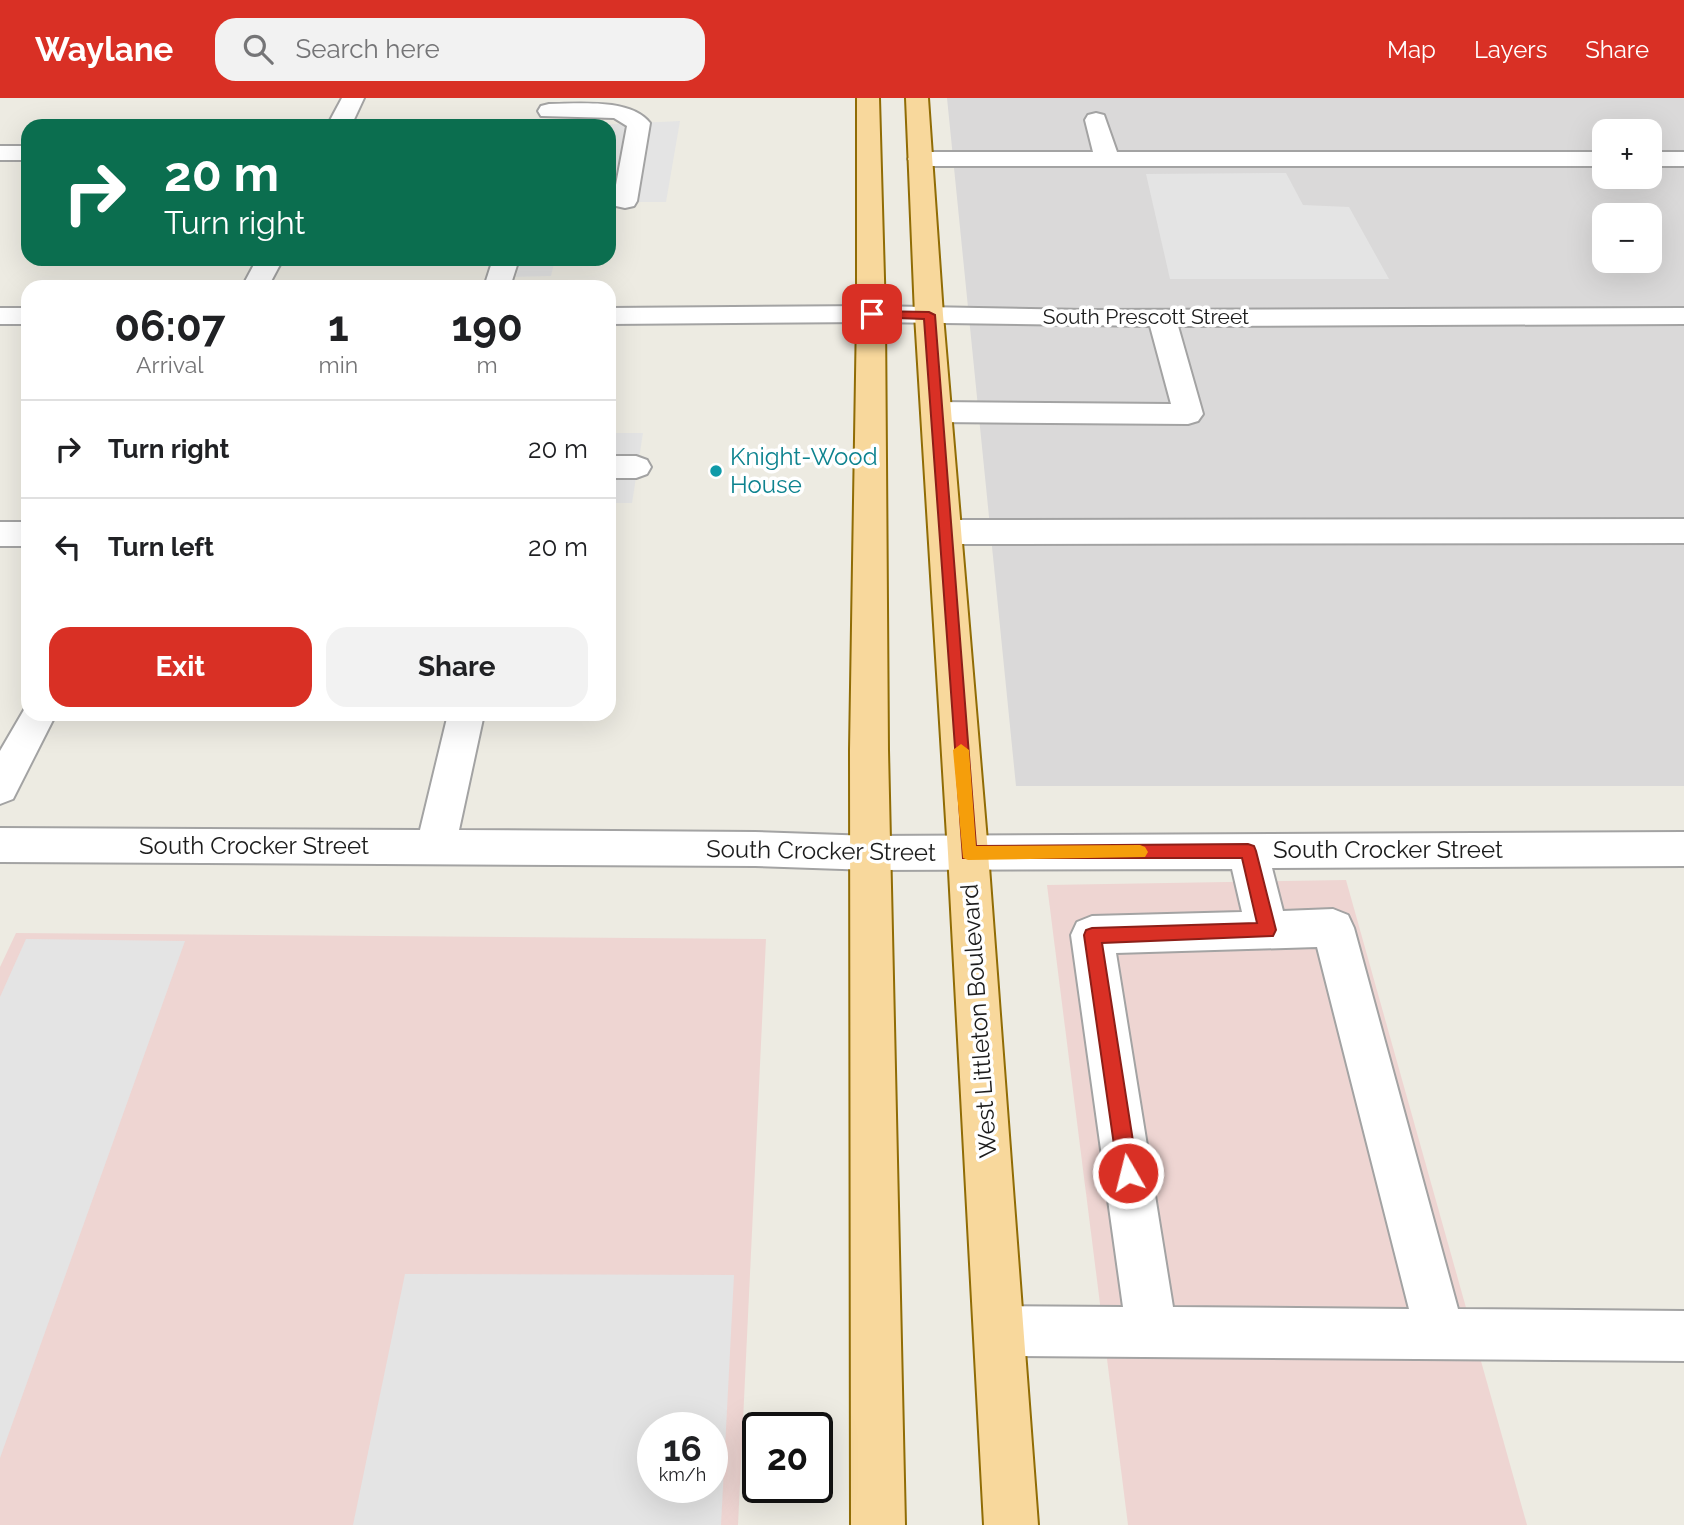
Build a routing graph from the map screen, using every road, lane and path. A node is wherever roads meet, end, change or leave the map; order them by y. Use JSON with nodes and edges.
{"nodes":[{"id":1,"x":353,"y":98,"type":"edge"},
{"id":2,"x":868,"y":98,"type":"edge"},
{"id":3,"x":917,"y":98,"type":"edge"},
{"id":4,"x":549,"y":112,"type":"edge"},
{"id":5,"x":342,"y":119,"type":"edge"},
{"id":6,"x":1096,"y":120,"type":"dead end"},
{"id":7,"x":0,"y":153,"type":"edge"},
{"id":8,"x":21,"y":153,"type":"edge"},
{"id":9,"x":920,"y":159,"type":"junction"},
{"id":10,"x":1107,"y":159,"type":"junction"},
{"id":11,"x":1592,"y":159,"type":"edge"},
{"id":12,"x":1662,"y":159,"type":"edge"},
{"id":13,"x":1684,"y":159,"type":"edge"},
{"id":14,"x":625,"y":201,"type":"dead end"},
{"id":15,"x":872,"y":314,"type":"junction"},
{"id":16,"x":929,"y":315,"type":"junction"},
{"id":17,"x":0,"y":316,"type":"edge"},
{"id":18,"x":21,"y":316,"type":"edge"},
{"id":19,"x":616,"y":316,"type":"edge"},
{"id":20,"x":1684,"y":316,"type":"edge"},
{"id":21,"x":1162,"y":318,"type":"junction"},
{"id":22,"x":936,"y":412,"type":"junction"},
{"id":23,"x":1684,"y":531,"type":"edge"},
{"id":24,"x":945,"y":532,"type":"junction"},
{"id":25,"x":0,"y":534,"type":"edge"},
{"id":26,"x":21,"y":534,"type":"edge"},
{"id":27,"x":34,"y":721,"type":"edge"},
{"id":28,"x":464,"y":721,"type":"edge"},
{"id":29,"x":0,"y":788,"type":"edge"},
{"id":30,"x":0,"y":845,"type":"edge"},
{"id":31,"x":436,"y":847,"type":"junction"},
{"id":32,"x":1684,"y":849,"type":"edge"},
{"id":33,"x":1248,"y":851,"type":"junction"},
{"id":34,"x":871,"y":853,"type":"junction"},
{"id":35,"x":968,"y":853,"type":"junction"},
{"id":36,"x":1267,"y":930,"type":"junction"},
{"id":37,"x":999,"y":1331,"type":"junction"},
{"id":38,"x":1152,"y":1332,"type":"junction"},
{"id":39,"x":1440,"y":1334,"type":"junction"},
{"id":40,"x":1684,"y":1336,"type":"edge"},
{"id":41,"x":878,"y":1525,"type":"edge"},
{"id":42,"x":1011,"y":1525,"type":"edge"}],
"edges":[{"from":1,"to":5,"type":"street"},
{"from":2,"to":15,"type":"main road"},
{"from":3,"to":9,"type":"main road","name":"West Littleton Boulevard"},
{"from":4,"to":14,"type":"street"},
{"from":6,"to":10,"type":"street"},
{"from":7,"to":8,"type":"street"},
{"from":9,"to":10,"type":"street"},
{"from":9,"to":16,"type":"main road","name":"West Littleton Boulevard"},
{"from":10,"to":11,"type":"street"},
{"from":12,"to":13,"type":"street"},
{"from":15,"to":16,"type":"street","name":"South Prescott Street"},
{"from":15,"to":19,"type":"street","name":"South Prescott Street"},
{"from":15,"to":34,"type":"main road"},
{"from":16,"to":21,"type":"street","name":"South Prescott Street"},
{"from":16,"to":22,"type":"main road","name":"West Littleton Boulevard"},
{"from":17,"to":18,"type":"street"},
{"from":20,"to":21,"type":"street","name":"South Prescott Street"},
{"from":21,"to":22,"type":"street"},
{"from":22,"to":24,"type":"main road","name":"West Littleton Boulevard"},
{"from":23,"to":24,"type":"street"},
{"from":24,"to":35,"type":"main road","name":"West Littleton Boulevard"},
{"from":25,"to":26,"type":"street"},
{"from":27,"to":29,"type":"street"},
{"from":28,"to":31,"type":"street"},
{"from":30,"to":31,"type":"street","name":"South Crocker Street"},
{"from":31,"to":34,"type":"street","name":"South Crocker Street"},
{"from":32,"to":33,"type":"street","name":"South Crocker Street"},
{"from":33,"to":35,"type":"street","name":"South Crocker Street"},
{"from":33,"to":36,"type":"street"},
{"from":34,"to":35,"type":"street","name":"South Crocker Street"},
{"from":34,"to":41,"type":"main road"},
{"from":35,"to":37,"type":"main road","name":"West Littleton Boulevard"},
{"from":36,"to":38,"type":"street"},
{"from":36,"to":39,"type":"street"},
{"from":37,"to":38,"type":"street"},
{"from":37,"to":42,"type":"main road","name":"West Littleton Boulevard"},
{"from":38,"to":39,"type":"street"},
{"from":39,"to":40,"type":"street"}]}
